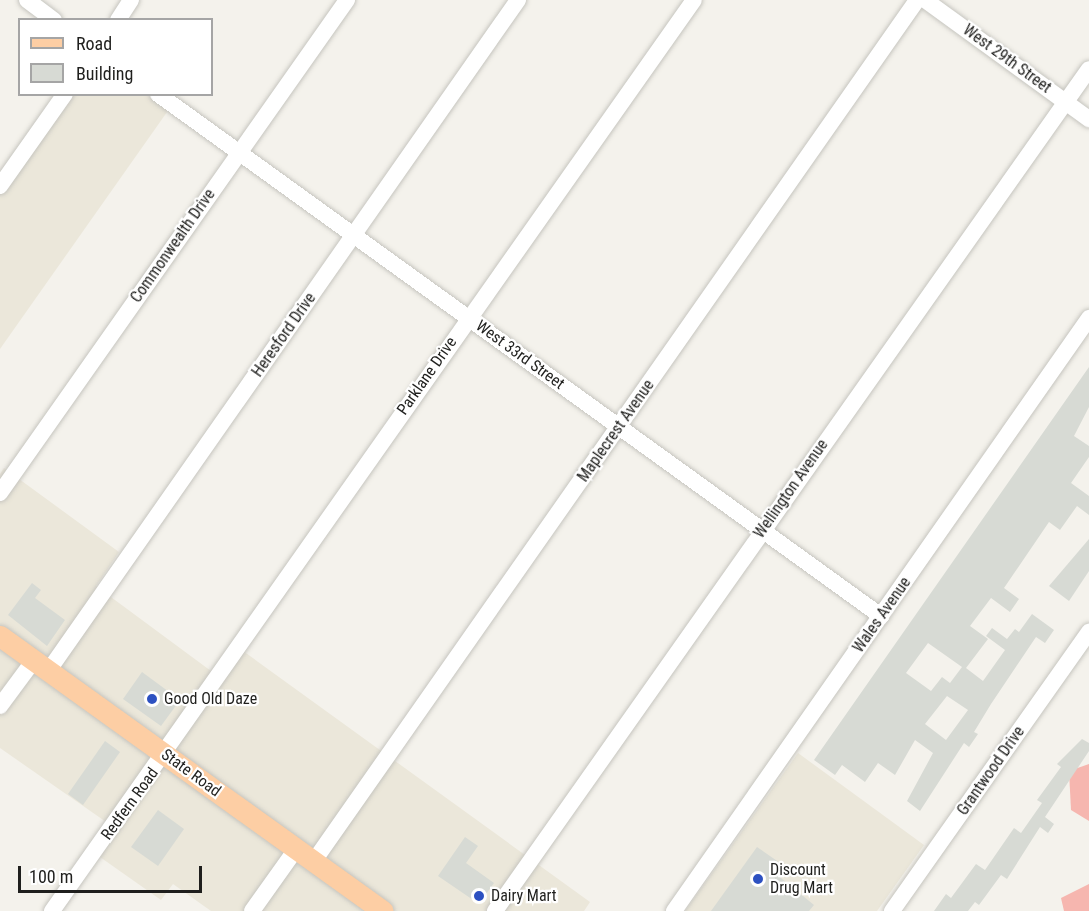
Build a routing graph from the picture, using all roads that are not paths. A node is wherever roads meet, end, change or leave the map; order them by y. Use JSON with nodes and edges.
{"nodes":[{"id":1,"x":27,"y":0,"type":"edge"},
{"id":2,"x":131,"y":0,"type":"edge"},
{"id":3,"x":347,"y":0,"type":"edge"},
{"id":4,"x":518,"y":0,"type":"edge"},
{"id":5,"x":694,"y":0,"type":"edge"},
{"id":6,"x":917,"y":0,"type":"edge"},
{"id":7,"x":926,"y":0,"type":"edge"},
{"id":8,"x":51,"y":18,"type":"edge"},
{"id":9,"x":119,"y":18,"type":"edge"},
{"id":10,"x":1089,"y":69,"type":"edge"},
{"id":11,"x":64,"y":96,"type":"edge"},
{"id":12,"x":161,"y":96,"type":"edge"},
{"id":13,"x":1066,"y":102,"type":"junction"},
{"id":14,"x":1089,"y":119,"type":"edge"},
{"id":15,"x":239,"y":154,"type":"junction"},
{"id":16,"x":0,"y":186,"type":"edge"},
{"id":17,"x":352,"y":237,"type":"junction"},
{"id":18,"x":468,"y":316,"type":"junction"},
{"id":19,"x":1089,"y":318,"type":"edge"},
{"id":20,"x":619,"y":427,"type":"junction"},
{"id":21,"x":0,"y":493,"type":"edge"},
{"id":22,"x":762,"y":531,"type":"junction"},
{"id":23,"x":882,"y":616,"type":"junction"},
{"id":24,"x":1089,"y":632,"type":"edge"},
{"id":25,"x":0,"y":636,"type":"edge"},
{"id":26,"x":41,"y":665,"type":"junction"},
{"id":27,"x":0,"y":706,"type":"edge"},
{"id":28,"x":165,"y":755,"type":"junction"},
{"id":29,"x":305,"y":855,"type":"junction"},
{"id":30,"x":52,"y":911,"type":"edge"},
{"id":31,"x":252,"y":911,"type":"edge"},
{"id":32,"x":382,"y":911,"type":"edge"},
{"id":33,"x":495,"y":911,"type":"edge"},
{"id":34,"x":674,"y":911,"type":"edge"},
{"id":35,"x":892,"y":911,"type":"edge"}],
"edges":[{"from":1,"to":8,"type":"street"},
{"from":2,"to":9,"type":"street"},
{"from":3,"to":15,"type":"street","name":"Commonwealth Drive"},
{"from":4,"to":17,"type":"street","name":"Heresford Drive"},
{"from":5,"to":18,"type":"street","name":"Parklane Drive"},
{"from":6,"to":20,"type":"street","name":"Maplecrest Avenue"},
{"from":7,"to":13,"type":"street","name":"West 29th Street"},
{"from":10,"to":13,"type":"street","name":"Wellington Avenue"},
{"from":11,"to":16,"type":"street"},
{"from":12,"to":15,"type":"street","name":"West 33rd Street"},
{"from":13,"to":14,"type":"street","name":"West 29th Street"},
{"from":13,"to":22,"type":"street","name":"Wellington Avenue"},
{"from":15,"to":17,"type":"street","name":"West 33rd Street"},
{"from":15,"to":21,"type":"street","name":"Commonwealth Drive"},
{"from":17,"to":18,"type":"street","name":"West 33rd Street"},
{"from":17,"to":26,"type":"street","name":"Heresford Drive"},
{"from":18,"to":20,"type":"street","name":"West 33rd Street"},
{"from":18,"to":28,"type":"street","name":"Parklane Drive"},
{"from":19,"to":23,"type":"street","name":"Wales Avenue"},
{"from":20,"to":22,"type":"street","name":"West 33rd Street"},
{"from":20,"to":29,"type":"street","name":"Maplecrest Avenue"},
{"from":22,"to":23,"type":"street","name":"West 33rd Street"},
{"from":22,"to":33,"type":"street","name":"Wellington Avenue"},
{"from":23,"to":34,"type":"street","name":"Wales Avenue"},
{"from":24,"to":35,"type":"street","name":"Grantwood Drive"},
{"from":25,"to":26,"type":"main road","name":"State Road"},
{"from":26,"to":27,"type":"street","name":"Heresford Drive"},
{"from":26,"to":28,"type":"main road","name":"State Road"},
{"from":28,"to":29,"type":"main road","name":"State Road"},
{"from":28,"to":30,"type":"street","name":"Redfern Road"},
{"from":29,"to":31,"type":"street","name":"Maplecrest Avenue"},
{"from":29,"to":32,"type":"main road","name":"State Road"}]}
